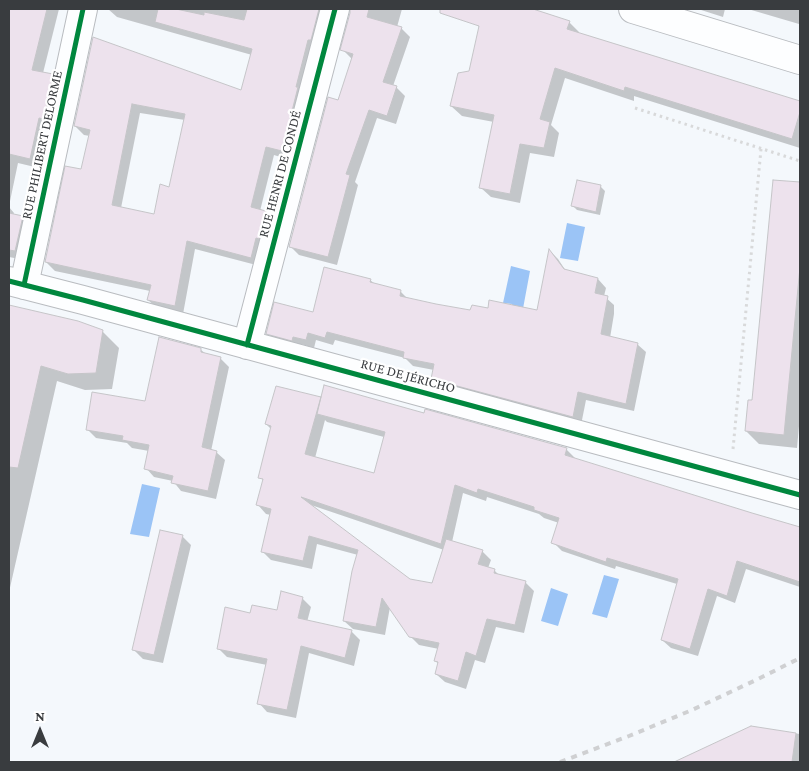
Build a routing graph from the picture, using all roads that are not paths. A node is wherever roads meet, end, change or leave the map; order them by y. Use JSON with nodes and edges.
{"nodes":[{"id":1,"x":82,"y":9,"type":"edge"},
{"id":2,"x":335,"y":9,"type":"edge"},
{"id":3,"x":633,"y":9,"type":"edge"},
{"id":4,"x":800,"y":60,"type":"edge"},
{"id":5,"x":17,"y":283,"type":"edge"},
{"id":6,"x":247,"y":345,"type":"junction"},
{"id":7,"x":800,"y":495,"type":"edge"}],
"edges":[{"from":1,"to":5,"type":"street","name":"RUE PHILIBERT DELORME"},
{"from":2,"to":6,"type":"street","name":"RUE HENRI DE CONDÉ"},
{"from":3,"to":4,"type":"street"},
{"from":5,"to":6,"type":"street","name":"RUE DE JÉRICHO"},
{"from":6,"to":7,"type":"street","name":"RUE DE JÉRICHO"}]}
